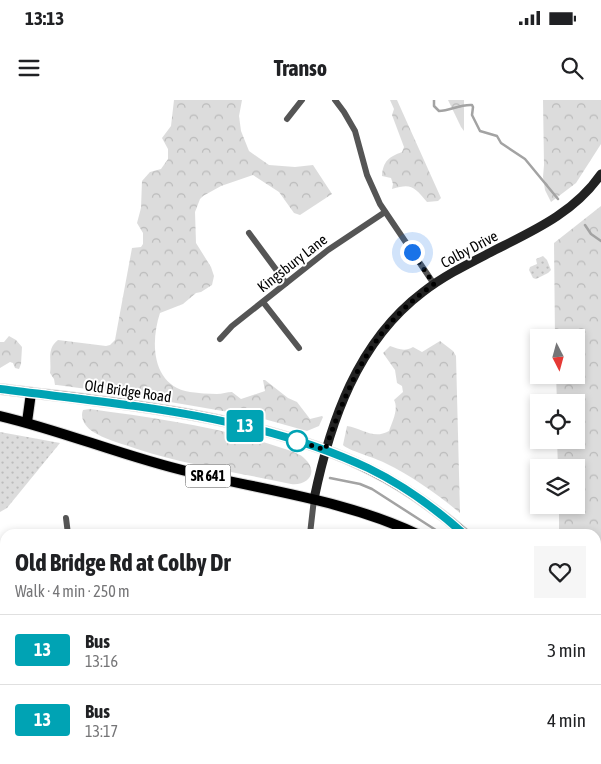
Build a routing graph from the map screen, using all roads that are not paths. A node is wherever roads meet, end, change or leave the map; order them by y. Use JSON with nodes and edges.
{"nodes":[{"id":1,"x":302,"y":100,"type":"edge"},
{"id":2,"x":335,"y":100,"type":"edge"},
{"id":3,"x":287,"y":118,"type":"dead end"},
{"id":4,"x":601,"y":174,"type":"edge"},
{"id":5,"x":385,"y":212,"type":"junction"},
{"id":6,"x":248,"y":233,"type":"dead end"},
{"id":7,"x":286,"y":283,"type":"junction"},
{"id":8,"x":434,"y":284,"type":"junction"},
{"id":9,"x":263,"y":302,"type":"junction"},
{"id":10,"x":220,"y":339,"type":"dead end"},
{"id":11,"x":299,"y":348,"type":"dead end"},
{"id":12,"x":0,"y":389,"type":"edge"},
{"id":13,"x":31,"y":393,"type":"junction"},
{"id":14,"x":0,"y":416,"type":"edge"},
{"id":15,"x":27,"y":422,"type":"junction"},
{"id":16,"x":325,"y":450,"type":"junction"},
{"id":17,"x":314,"y":499,"type":"junction"},
{"id":18,"x":66,"y":518,"type":"dead end"},
{"id":19,"x":67,"y":529,"type":"edge"},
{"id":20,"x":311,"y":529,"type":"edge"},
{"id":21,"x":405,"y":529,"type":"edge"},
{"id":22,"x":458,"y":529,"type":"edge"}],
"edges":[{"from":1,"to":3,"type":"street"},
{"from":2,"to":5,"type":"street"},
{"from":4,"to":8,"type":"street","name":"Colby Drive"},
{"from":5,"to":7,"type":"street","name":"Kingsbury Lane"},
{"from":5,"to":8,"type":"street"},
{"from":6,"to":7,"type":"street"},
{"from":7,"to":9,"type":"street","name":"Kingsbury Lane"},
{"from":8,"to":16,"type":"street","name":"Colby Drive"},
{"from":9,"to":10,"type":"street","name":"Kingsbury Lane"},
{"from":9,"to":11,"type":"street"},
{"from":12,"to":13,"type":"main road","name":"Old Bridge Road"},
{"from":13,"to":15,"type":"main road"},
{"from":13,"to":16,"type":"main road","name":"Old Bridge Road"},
{"from":14,"to":15,"type":"main road","number":"SR 641"},
{"from":15,"to":17,"type":"main road","number":"SR 641"},
{"from":16,"to":17,"type":"street","name":"Colby Drive"},
{"from":16,"to":22,"type":"main road","name":"Old Bridge Road"},
{"from":17,"to":20,"type":"street","name":"Colby Drive"},
{"from":17,"to":21,"type":"main road","number":"SR 641"},
{"from":18,"to":19,"type":"street"}]}
